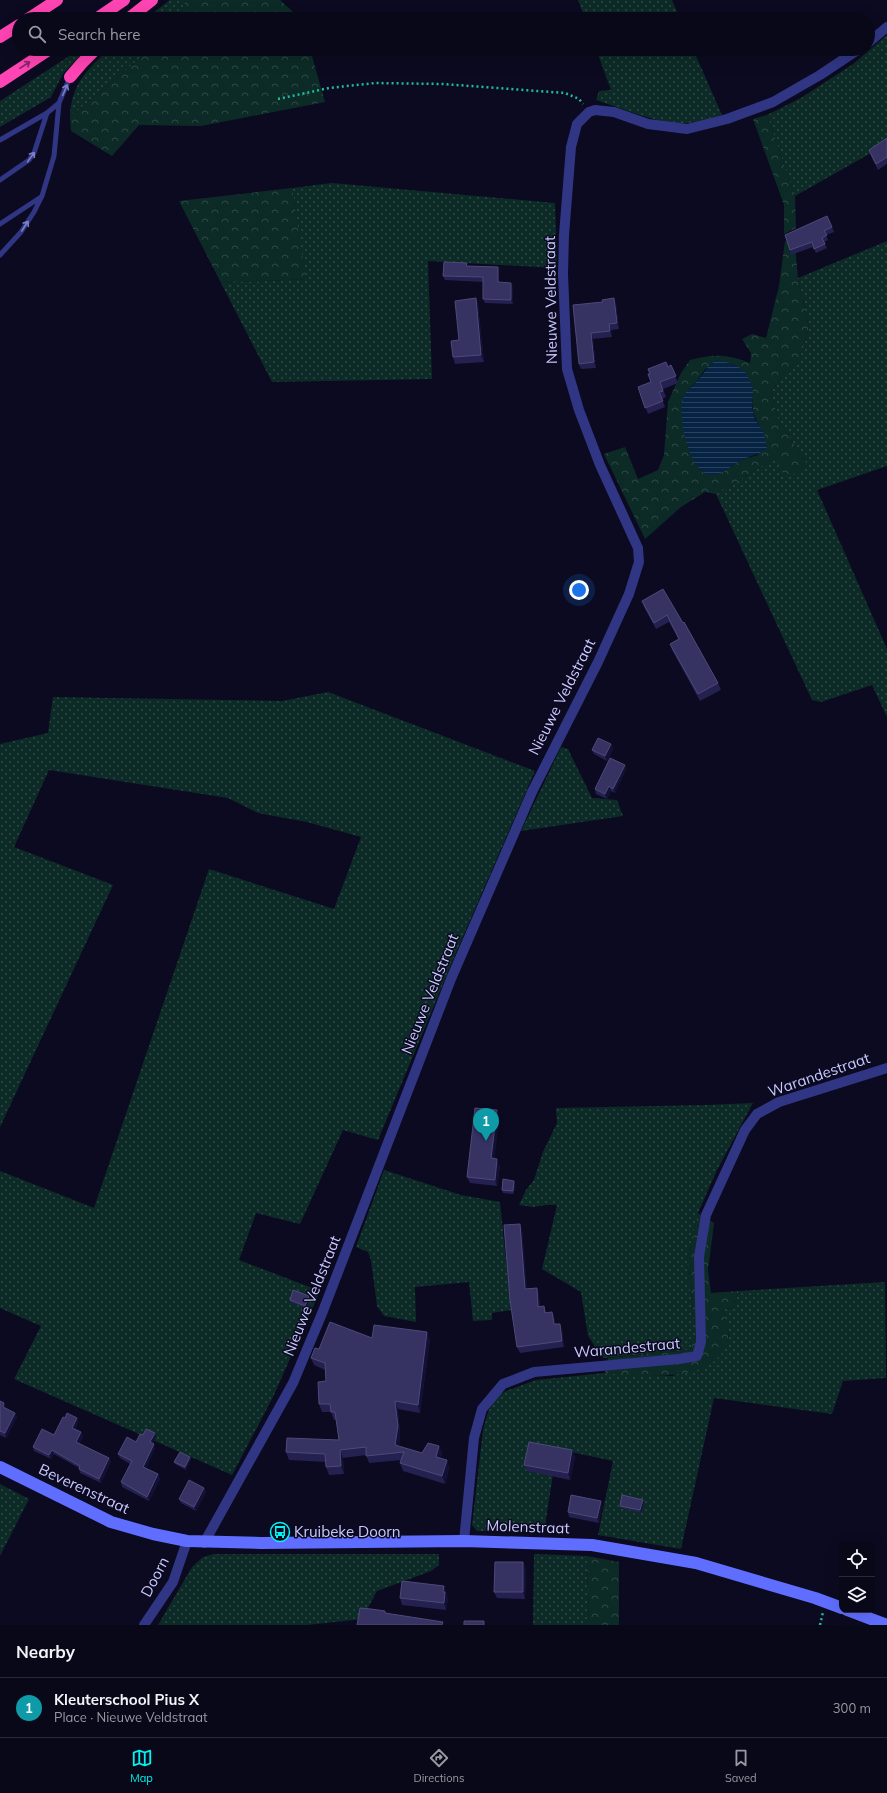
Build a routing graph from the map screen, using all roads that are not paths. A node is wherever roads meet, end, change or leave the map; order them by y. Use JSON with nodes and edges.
{"nodes":[{"id":1,"x":57,"y":0,"type":"edge"},
{"id":2,"x":124,"y":0,"type":"edge"},
{"id":3,"x":152,"y":0,"type":"edge"},
{"id":4,"x":39,"y":12,"type":"edge"},
{"id":5,"x":106,"y":12,"type":"edge"},
{"id":6,"x":137,"y":12,"type":"edge"},
{"id":7,"x":887,"y":27,"type":"edge"},
{"id":8,"x":12,"y":29,"type":"edge"},
{"id":9,"x":875,"y":36,"type":"edge"},
{"id":10,"x":0,"y":37,"type":"edge"},
{"id":11,"x":39,"y":56,"type":"edge"},
{"id":12,"x":89,"y":56,"type":"edge"},
{"id":13,"x":848,"y":56,"type":"edge"},
{"id":14,"x":70,"y":77,"type":"joint"},
{"id":15,"x":0,"y":82,"type":"edge"},
{"id":16,"x":59,"y":103,"type":"junction"},
{"id":17,"x":47,"y":113,"type":"junction"},
{"id":18,"x":0,"y":140,"type":"edge"},
{"id":19,"x":0,"y":180,"type":"edge"},
{"id":20,"x":42,"y":196,"type":"junction"},
{"id":21,"x":0,"y":224,"type":"edge"},
{"id":22,"x":0,"y":255,"type":"edge"},
{"id":23,"x":887,"y":1068,"type":"edge"},
{"id":24,"x":0,"y":1467,"type":"edge"},
{"id":25,"x":186,"y":1541,"type":"junction"},
{"id":26,"x":464,"y":1541,"type":"junction"},
{"id":27,"x":204,"y":1543,"type":"junction"},
{"id":28,"x":839,"y":1607,"type":"edge"},
{"id":29,"x":855,"y":1613,"type":"edge"},
{"id":30,"x":144,"y":1625,"type":"edge"},
{"id":31,"x":887,"y":1625,"type":"edge"}],
"edges":[{"from":1,"to":4,"type":"highway"},
{"from":2,"to":5,"type":"highway"},
{"from":3,"to":6,"type":"highway"},
{"from":7,"to":9,"type":"street"},
{"from":8,"to":10,"type":"highway"},
{"from":15,"to":11,"type":"highway","one_way":true},
{"from":12,"to":14,"type":"highway"},
{"from":13,"to":27,"type":"street","name":"Nieuwe Veldstraat"},
{"from":16,"to":14,"type":"lane","one_way":true},
{"from":16,"to":17,"type":"lane"},
{"from":16,"to":20,"type":"lane"},
{"from":17,"to":18,"type":"lane"},
{"from":19,"to":17,"type":"lane","one_way":true},
{"from":20,"to":21,"type":"lane"},
{"from":22,"to":20,"type":"lane","one_way":true},
{"from":23,"to":26,"type":"street","name":"Warandestraat"},
{"from":24,"to":25,"type":"street","name":"Beverenstraat"},
{"from":25,"to":27,"type":"street","name":"Beverenstraat"},
{"from":25,"to":30,"type":"street","name":"Doorn"},
{"from":26,"to":27,"type":"street","name":"Molenstraat"},
{"from":26,"to":28,"type":"street","name":"Molenstraat"},
{"from":29,"to":31,"type":"street"}]}
